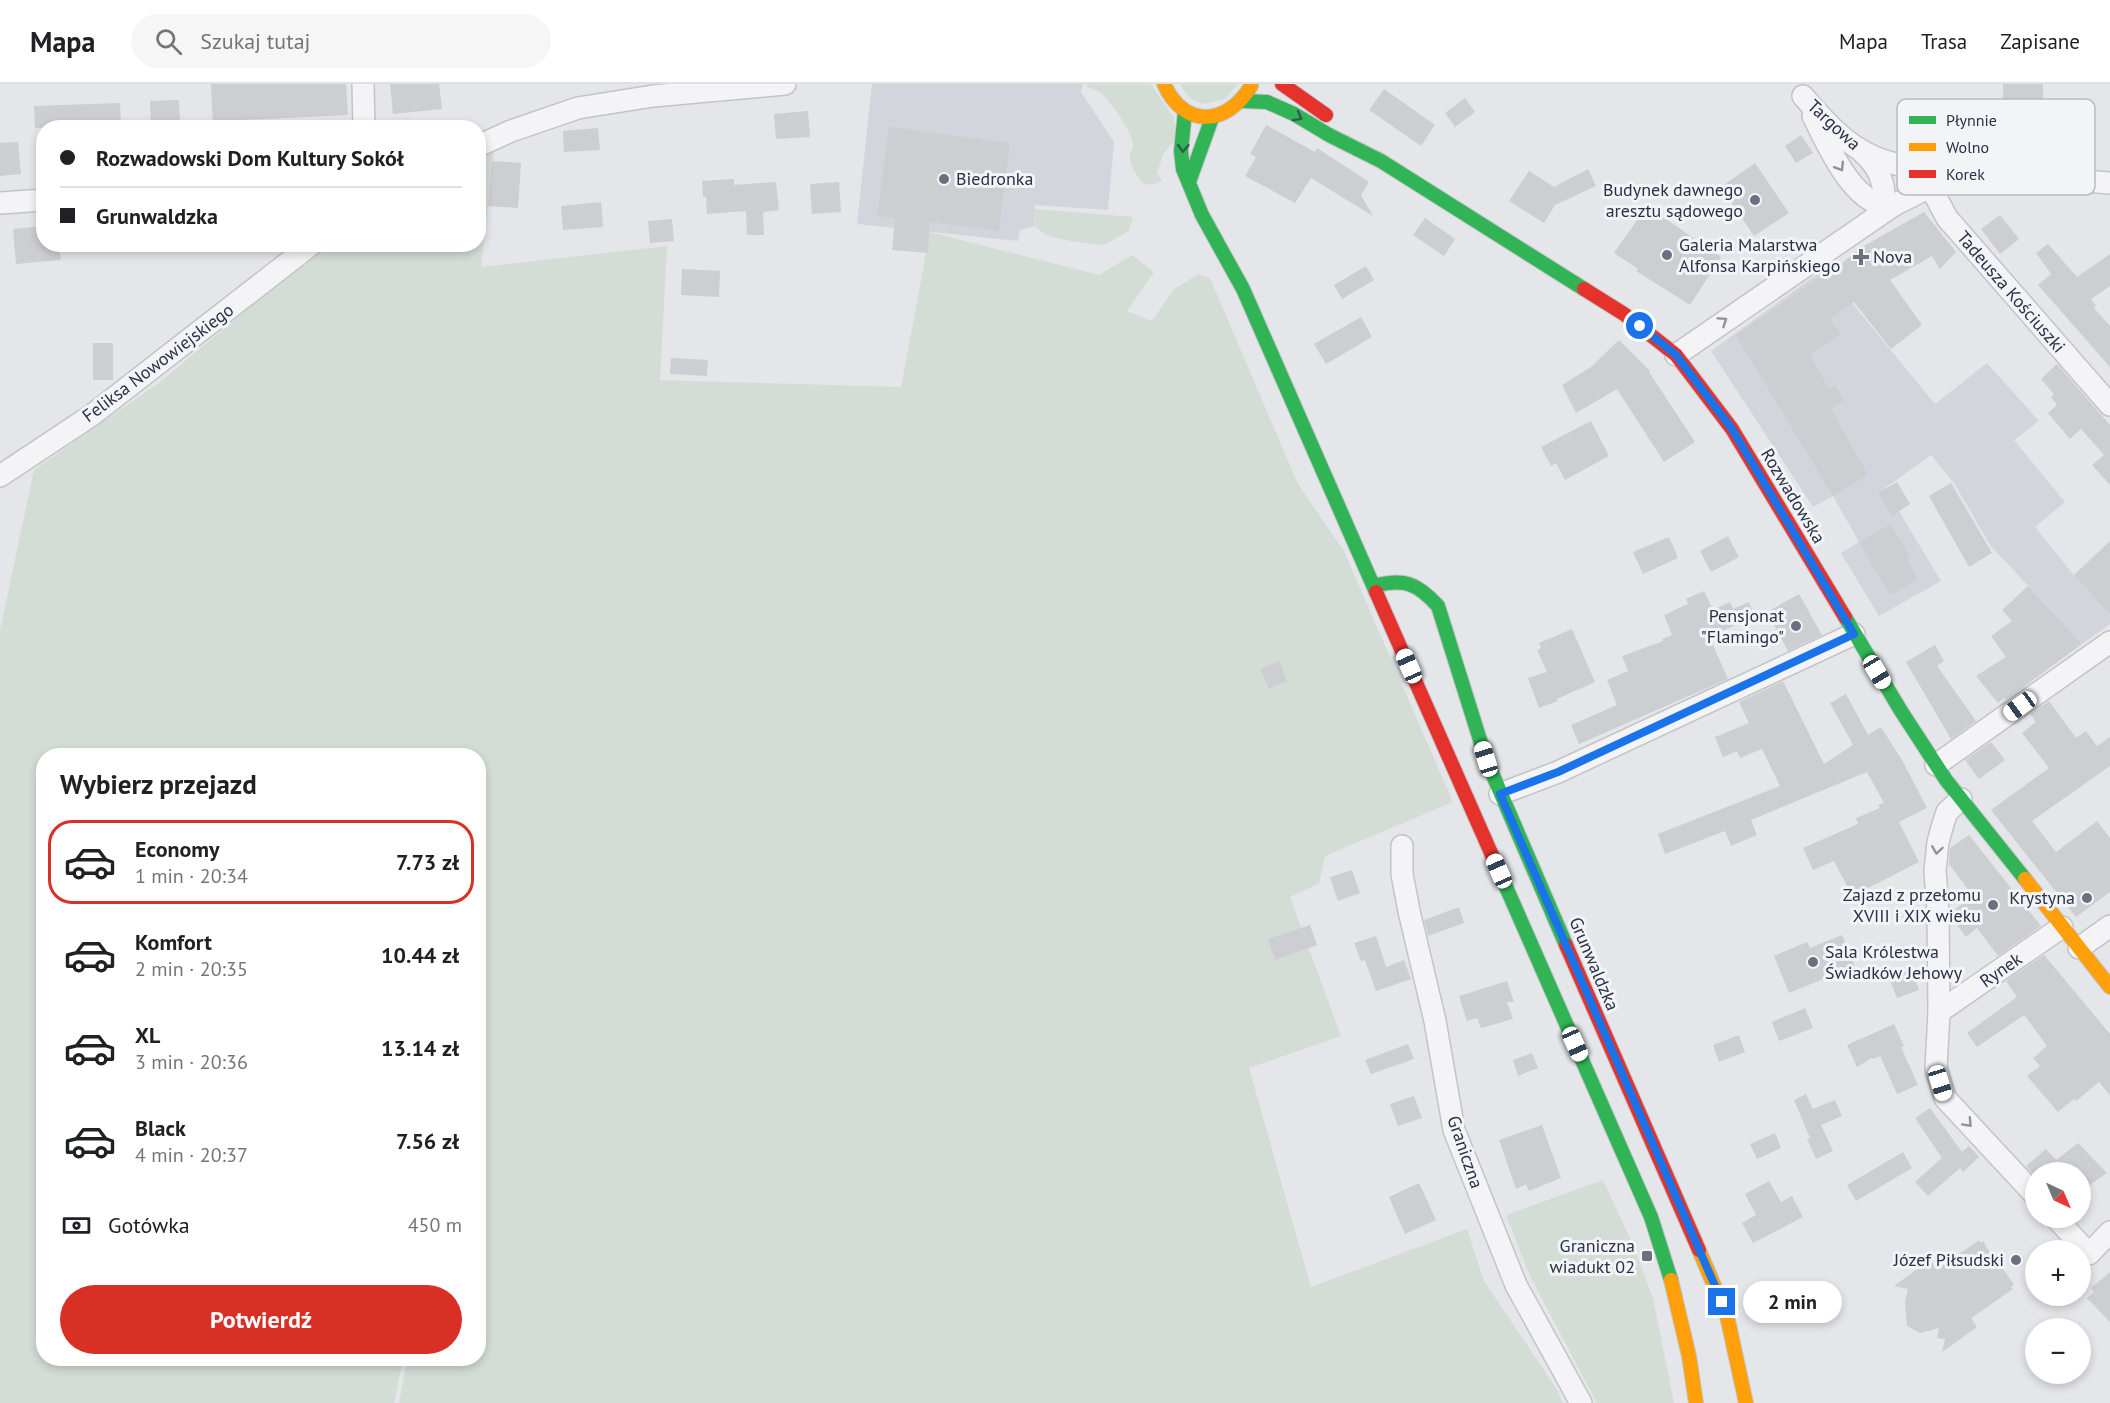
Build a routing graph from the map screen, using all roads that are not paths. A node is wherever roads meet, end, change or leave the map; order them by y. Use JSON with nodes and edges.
{"nodes":[{"id":1,"x":363,"y":84,"type":"edge"},
{"id":2,"x":785,"y":84,"type":"edge"},
{"id":3,"x":1164,"y":84,"type":"edge"},
{"id":4,"x":1251,"y":84,"type":"edge"},
{"id":5,"x":1288,"y":85,"type":"edge"},
{"id":6,"x":1800,"y":90,"type":"edge"},
{"id":7,"x":1243,"y":101,"type":"junction"},
{"id":8,"x":1185,"y":111,"type":"junction"},
{"id":9,"x":1212,"y":117,"type":"junction"},
{"id":10,"x":364,"y":120,"type":"edge"},
{"id":11,"x":486,"y":142,"type":"edge"},
{"id":12,"x":1860,"y":151,"type":"junction"},
{"id":13,"x":1381,"y":160,"type":"junction"},
{"id":14,"x":1897,"y":166,"type":"edge"},
{"id":15,"x":1189,"y":182,"type":"junction"},
{"id":16,"x":2095,"y":182,"type":"edge"},
{"id":17,"x":2110,"y":183,"type":"edge"},
{"id":18,"x":1905,"y":195,"type":"edge"},
{"id":19,"x":1937,"y":195,"type":"edge"},
{"id":20,"x":36,"y":201,"type":"edge"},
{"id":21,"x":0,"y":203,"type":"edge"},
{"id":22,"x":1884,"y":210,"type":"junction"},
{"id":23,"x":302,"y":252,"type":"edge"},
{"id":24,"x":1676,"y":355,"type":"junction"},
{"id":25,"x":2110,"y":405,"type":"edge"},
{"id":26,"x":0,"y":476,"type":"edge"},
{"id":27,"x":1374,"y":586,"type":"junction"},
{"id":28,"x":1854,"y":634,"type":"junction"},
{"id":29,"x":2110,"y":642,"type":"edge"},
{"id":30,"x":1936,"y":765,"type":"junction"},
{"id":31,"x":1500,"y":794,"type":"junction"},
{"id":32,"x":1961,"y":799,"type":"junction"},
{"id":33,"x":1402,"y":846,"type":"dead end"},
{"id":34,"x":2110,"y":926,"type":"edge"},
{"id":35,"x":2062,"y":927,"type":"junction"},
{"id":36,"x":2079,"y":948,"type":"junction"},
{"id":37,"x":2110,"y":987,"type":"edge"},
{"id":38,"x":1939,"y":1012,"type":"junction"},
{"id":39,"x":2025,"y":1184,"type":"edge"},
{"id":40,"x":2065,"y":1228,"type":"edge"},
{"id":41,"x":2110,"y":1232,"type":"edge"},
{"id":42,"x":1581,"y":1403,"type":"edge"},
{"id":43,"x":1696,"y":1403,"type":"edge"},
{"id":44,"x":1746,"y":1403,"type":"edge"}],
"edges":[{"from":1,"to":10,"type":"street"},
{"from":2,"to":11,"type":"street"},
{"from":3,"to":8,"type":"street"},
{"from":4,"to":7,"type":"street"},
{"from":5,"to":13,"type":"street","name":"Rozwadowska"},
{"from":6,"to":12,"type":"street","name":"Targowa"},
{"from":6,"to":22,"type":"street","name":"Targowa","one_way":true},
{"from":7,"to":9,"type":"street"},
{"from":7,"to":13,"type":"street","name":"Rozwadowska","one_way":true},
{"from":8,"to":9,"type":"street"},
{"from":8,"to":15,"type":"street","one_way":true},
{"from":9,"to":15,"type":"street"},
{"from":12,"to":14,"type":"street","name":"Targowa"},
{"from":12,"to":22,"type":"street"},
{"from":13,"to":24,"type":"street","name":"Rozwadowska"},
{"from":15,"to":27,"type":"street"},
{"from":16,"to":17,"type":"street","name":"Targowa"},
{"from":18,"to":22,"type":"street"},
{"from":19,"to":25,"type":"street","name":"Tadeusza Kościuszki"},
{"from":20,"to":21,"type":"street"},
{"from":24,"to":22,"type":"street","one_way":true},
{"from":23,"to":26,"type":"street","name":"Feliksa Nowowiejskiego"},
{"from":24,"to":28,"type":"street","name":"Rozwadowska"},
{"from":27,"to":31,"type":"street","name":"Grunwaldzka"},
{"from":27,"to":43,"type":"street"},
{"from":28,"to":30,"type":"street","name":"Rozwadowska"},
{"from":28,"to":31,"type":"street"},
{"from":29,"to":30,"type":"street"},
{"from":30,"to":32,"type":"street","name":"Rozwadowska"},
{"from":31,"to":44,"type":"street","name":"Grunwaldzka"},
{"from":32,"to":35,"type":"street","name":"Rozwadowska"},
{"from":32,"to":38,"type":"street","one_way":true},
{"from":33,"to":42,"type":"street","name":"Graniczna"},
{"from":34,"to":36,"type":"street"},
{"from":35,"to":36,"type":"street","name":"Rozwadowska"},
{"from":35,"to":38,"type":"street","name":"Rynek"},
{"from":36,"to":37,"type":"street"},
{"from":38,"to":39,"type":"street","one_way":true},
{"from":40,"to":41,"type":"street"}]}
